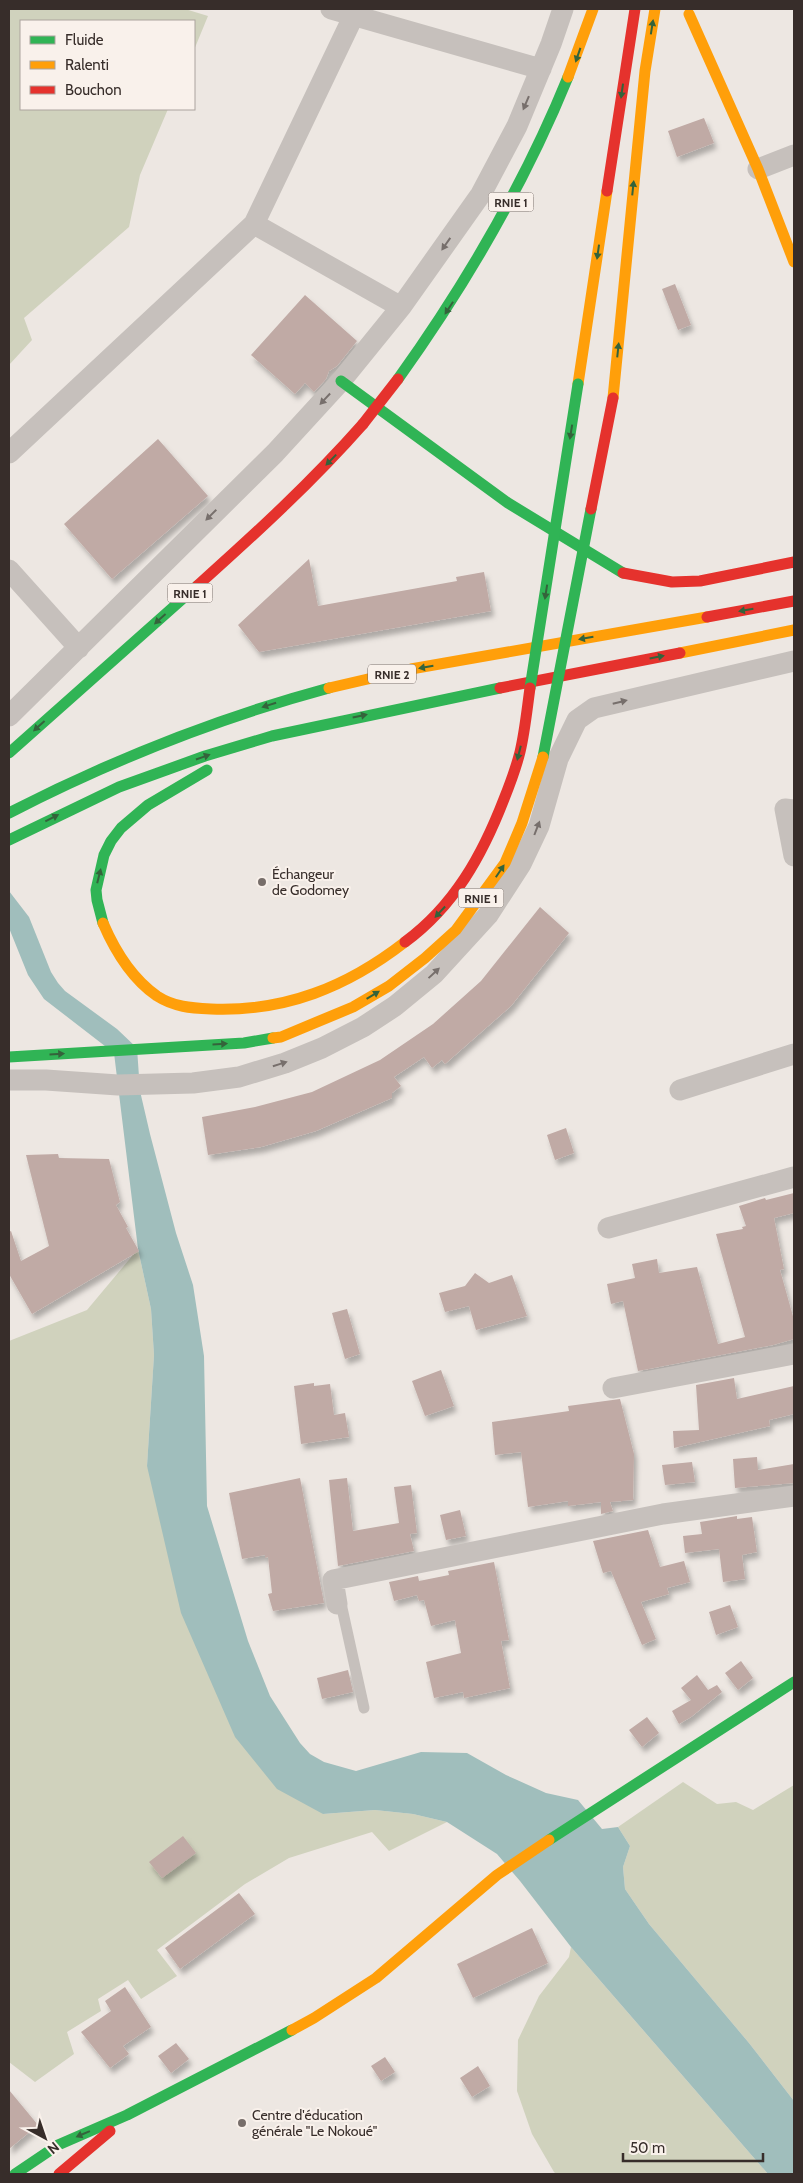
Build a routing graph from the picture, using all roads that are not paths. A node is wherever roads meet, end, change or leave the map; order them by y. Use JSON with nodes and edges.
{"nodes":[{"id":1,"x":331,"y":9,"type":"edge"},
{"id":2,"x":563,"y":9,"type":"edge"},
{"id":3,"x":593,"y":9,"type":"edge"},
{"id":4,"x":635,"y":9,"type":"edge"},
{"id":5,"x":655,"y":9,"type":"edge"},
{"id":6,"x":694,"y":11,"type":"edge"},
{"id":7,"x":354,"y":15,"type":"junction"},
{"id":8,"x":540,"y":69,"type":"junction"},
{"id":9,"x":794,"y":154,"type":"edge"},
{"id":10,"x":758,"y":169,"type":"junction"},
{"id":11,"x":254,"y":224,"type":"junction"},
{"id":12,"x":794,"y":262,"type":"edge"},
{"id":13,"x":401,"y":307,"type":"junction"},
{"id":14,"x":341,"y":381,"type":"junction"},
{"id":15,"x":9,"y":453,"type":"edge"},
{"id":16,"x":794,"y":562,"type":"edge"},
{"id":17,"x":9,"y":570,"type":"edge"},
{"id":18,"x":794,"y":601,"type":"edge"},
{"id":19,"x":794,"y":630,"type":"edge"},
{"id":20,"x":79,"y":648,"type":"junction"},
{"id":21,"x":794,"y":661,"type":"edge"},
{"id":22,"x":9,"y":716,"type":"edge"},
{"id":23,"x":272,"y":736,"type":"junction"},
{"id":24,"x":9,"y":753,"type":"edge"},
{"id":25,"x":794,"y":810,"type":"edge"},
{"id":26,"x":9,"y":813,"type":"edge"},
{"id":27,"x":9,"y":840,"type":"edge"},
{"id":28,"x":794,"y":856,"type":"edge"},
{"id":29,"x":794,"y":1054,"type":"edge"},
{"id":30,"x":9,"y":1057,"type":"edge"},
{"id":31,"x":9,"y":1080,"type":"edge"},
{"id":32,"x":680,"y":1090,"type":"dead end"},
{"id":33,"x":794,"y":1177,"type":"edge"},
{"id":34,"x":608,"y":1228,"type":"dead end"},
{"id":35,"x":794,"y":1354,"type":"edge"},
{"id":36,"x":613,"y":1388,"type":"dead end"},
{"id":37,"x":794,"y":1496,"type":"edge"},
{"id":38,"x":336,"y":1580,"type":"junction"},
{"id":39,"x":337,"y":1604,"type":"dead end"},
{"id":40,"x":794,"y":1682,"type":"edge"},
{"id":41,"x":364,"y":1708,"type":"dead end"},
{"id":42,"x":127,"y":2115,"type":"junction"},
{"id":43,"x":15,"y":2174,"type":"edge"},
{"id":44,"x":59,"y":2174,"type":"edge"}],
"edges":[{"from":1,"to":7,"type":"street"},
{"from":2,"to":8,"type":"street"},
{"from":3,"to":24,"type":"main road","number":"RNIE 1","one_way":true,"bridge":true},
{"from":4,"to":23,"type":"main road","one_way":true,"bridge":true},
{"from":30,"to":5,"type":"main road","number":"RNIE 1","one_way":true,"bridge":true},
{"from":6,"to":10,"type":"main road"},
{"from":7,"to":8,"type":"street"},
{"from":7,"to":11,"type":"street"},
{"from":8,"to":13,"type":"street","one_way":true},
{"from":9,"to":10,"type":"street"},
{"from":10,"to":12,"type":"main road"},
{"from":11,"to":13,"type":"street"},
{"from":11,"to":15,"type":"street"},
{"from":13,"to":14,"type":"street"},
{"from":14,"to":16,"type":"main road"},
{"from":14,"to":20,"type":"street","one_way":true},
{"from":17,"to":20,"type":"street"},
{"from":18,"to":26,"type":"main road","name":"RNIE 2","number":"RNIE 2","one_way":true},
{"from":23,"to":19,"type":"main road","one_way":true},
{"from":20,"to":22,"type":"street"},
{"from":31,"to":21,"type":"street","one_way":true},
{"from":27,"to":23,"type":"main road","one_way":true},
{"from":25,"to":28,"type":"street"},
{"from":29,"to":32,"type":"street"},
{"from":33,"to":34,"type":"street"},
{"from":35,"to":36,"type":"street"},
{"from":37,"to":38,"type":"street"},
{"from":38,"to":39,"type":"street"},
{"from":38,"to":41,"type":"lane"},
{"from":40,"to":42,"type":"main road"},
{"from":42,"to":43,"type":"main road","one_way":true},
{"from":42,"to":44,"type":"main road"}]}
